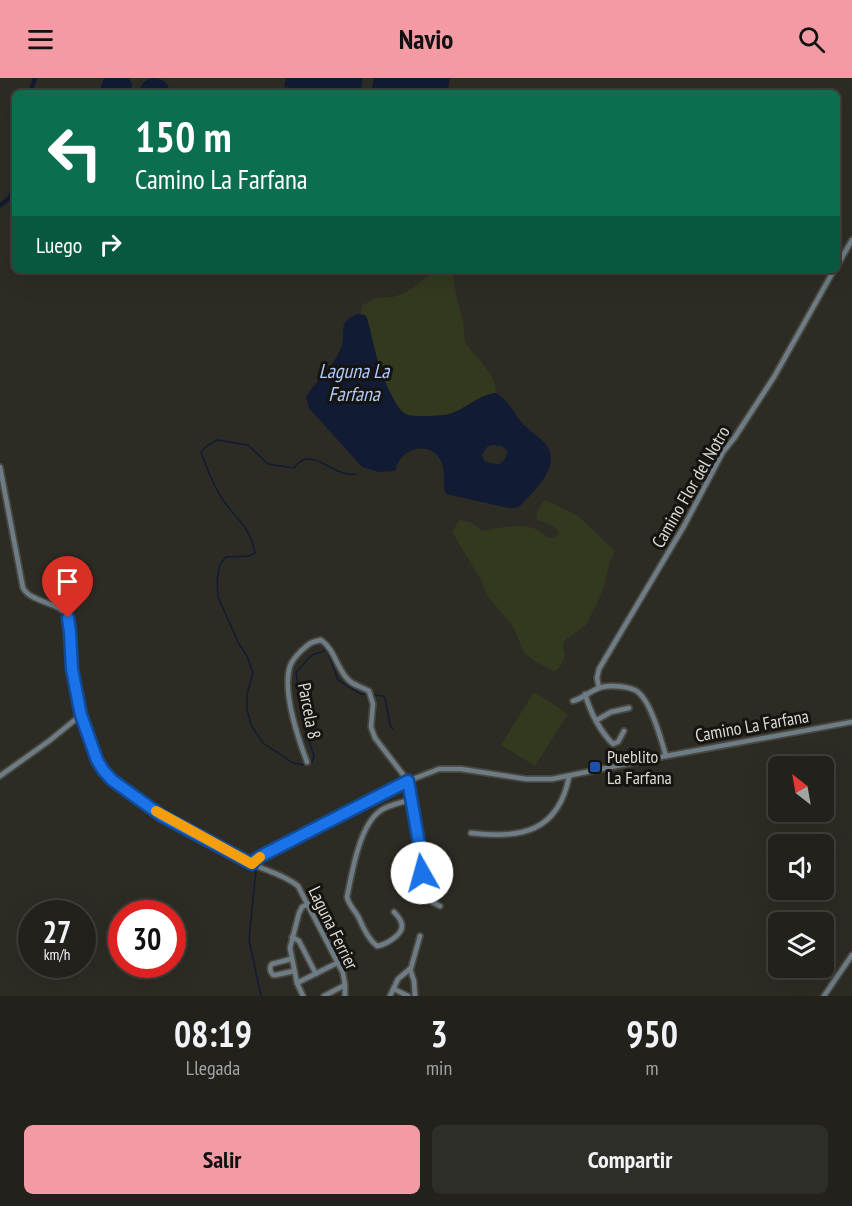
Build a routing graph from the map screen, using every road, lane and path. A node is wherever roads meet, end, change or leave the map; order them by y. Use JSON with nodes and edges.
{"nodes":[{"id":1,"x":852,"y":240,"type":"edge"},
{"id":2,"x":840,"y":261,"type":"edge"},
{"id":3,"x":832,"y":273,"type":"edge"},
{"id":4,"x":0,"y":467,"type":"edge"},
{"id":5,"x":599,"y":688,"type":"junction"},
{"id":6,"x":585,"y":694,"type":"junction"},
{"id":7,"x":573,"y":701,"type":"dead end"},
{"id":8,"x":628,"y":708,"type":"dead end"},
{"id":9,"x":81,"y":715,"type":"junction"},
{"id":10,"x":597,"y":720,"type":"junction"},
{"id":11,"x":852,"y":722,"type":"edge"},
{"id":12,"x":624,"y":731,"type":"dead end"},
{"id":13,"x":666,"y":756,"type":"junction"},
{"id":14,"x":307,"y":762,"type":"dead end"},
{"id":15,"x":0,"y":776,"type":"edge"},
{"id":16,"x":568,"y":777,"type":"junction"},
{"id":17,"x":408,"y":781,"type":"junction"},
{"id":18,"x":410,"y":800,"type":"junction"},
{"id":19,"x":471,"y":833,"type":"dead end"},
{"id":20,"x":421,"y":859,"type":"junction"},
{"id":21,"x":252,"y":864,"type":"junction"},
{"id":22,"x":448,"y":865,"type":"dead end"},
{"id":23,"x":445,"y":871,"type":"junction"},
{"id":24,"x":432,"y":898,"type":"junction"},
{"id":25,"x":308,"y":904,"type":"junction"},
{"id":26,"x":440,"y":906,"type":"dead end"},
{"id":27,"x":394,"y":912,"type":"dead end"},
{"id":28,"x":420,"y":936,"type":"dead end"},
{"id":29,"x":292,"y":937,"type":"junction"},
{"id":30,"x":852,"y":955,"type":"edge"},
{"id":31,"x":291,"y":959,"type":"junction"},
{"id":32,"x":337,"y":963,"type":"junction"},
{"id":33,"x":410,"y":969,"type":"junction"},
{"id":34,"x":294,"y":971,"type":"junction"},
{"id":35,"x":316,"y":974,"type":"junction"},
{"id":36,"x":297,"y":983,"type":"junction"},
{"id":37,"x":345,"y":985,"type":"junction"},
{"id":38,"x":394,"y":989,"type":"junction"},
{"id":39,"x":303,"y":996,"type":"edge"},
{"id":40,"x":324,"y":996,"type":"edge"},
{"id":41,"x":345,"y":996,"type":"edge"},
{"id":42,"x":390,"y":996,"type":"edge"},
{"id":43,"x":408,"y":996,"type":"edge"},
{"id":44,"x":415,"y":996,"type":"edge"},
{"id":45,"x":824,"y":996,"type":"edge"}],
"edges":[{"from":1,"to":2,"type":"street"},
{"from":3,"to":5,"type":"street","name":"Camino Flor del Notro"},
{"from":4,"to":9,"type":"street","name":"Laguna Ferrier"},
{"from":5,"to":6,"type":"street"},
{"from":5,"to":13,"type":"street"},
{"from":6,"to":7,"type":"street"},
{"from":6,"to":10,"type":"street"},
{"from":8,"to":10,"type":"street"},
{"from":9,"to":15,"type":"street"},
{"from":9,"to":21,"type":"street","name":"Laguna Ferrier"},
{"from":10,"to":12,"type":"street"},
{"from":11,"to":13,"type":"street","name":"Camino La Farfana"},
{"from":13,"to":16,"type":"street","name":"Camino La Farfana"},
{"from":14,"to":17,"type":"street","name":"Parcela 8"},
{"from":16,"to":17,"type":"street","name":"Camino La Farfana"},
{"from":16,"to":19,"type":"street"},
{"from":17,"to":18,"type":"street"},
{"from":17,"to":21,"type":"street","name":"Camino La Farfana"},
{"from":18,"to":20,"type":"street"},
{"from":18,"to":27,"type":"street"},
{"from":20,"to":23,"type":"street"},
{"from":20,"to":24,"type":"street"},
{"from":21,"to":25,"type":"street","name":"Laguna Ferrier"},
{"from":22,"to":23,"type":"street"},
{"from":23,"to":24,"type":"street"},
{"from":24,"to":26,"type":"street"},
{"from":25,"to":29,"type":"street"},
{"from":25,"to":32,"type":"street","name":"Laguna Ferrier"},
{"from":28,"to":33,"type":"street"},
{"from":29,"to":31,"type":"street"},
{"from":29,"to":35,"type":"street"},
{"from":30,"to":45,"type":"street"},
{"from":31,"to":34,"type":"street"},
{"from":31,"to":34,"type":"street"},
{"from":32,"to":35,"type":"street"},
{"from":32,"to":37,"type":"street","name":"Laguna Ferrier"},
{"from":33,"to":38,"type":"street"},
{"from":33,"to":44,"type":"street"},
{"from":34,"to":36,"type":"street"},
{"from":35,"to":36,"type":"street"},
{"from":36,"to":39,"type":"street"},
{"from":37,"to":40,"type":"street"},
{"from":37,"to":41,"type":"street","name":"Laguna Ferrier"},
{"from":38,"to":42,"type":"street"},
{"from":38,"to":43,"type":"street"}]}
